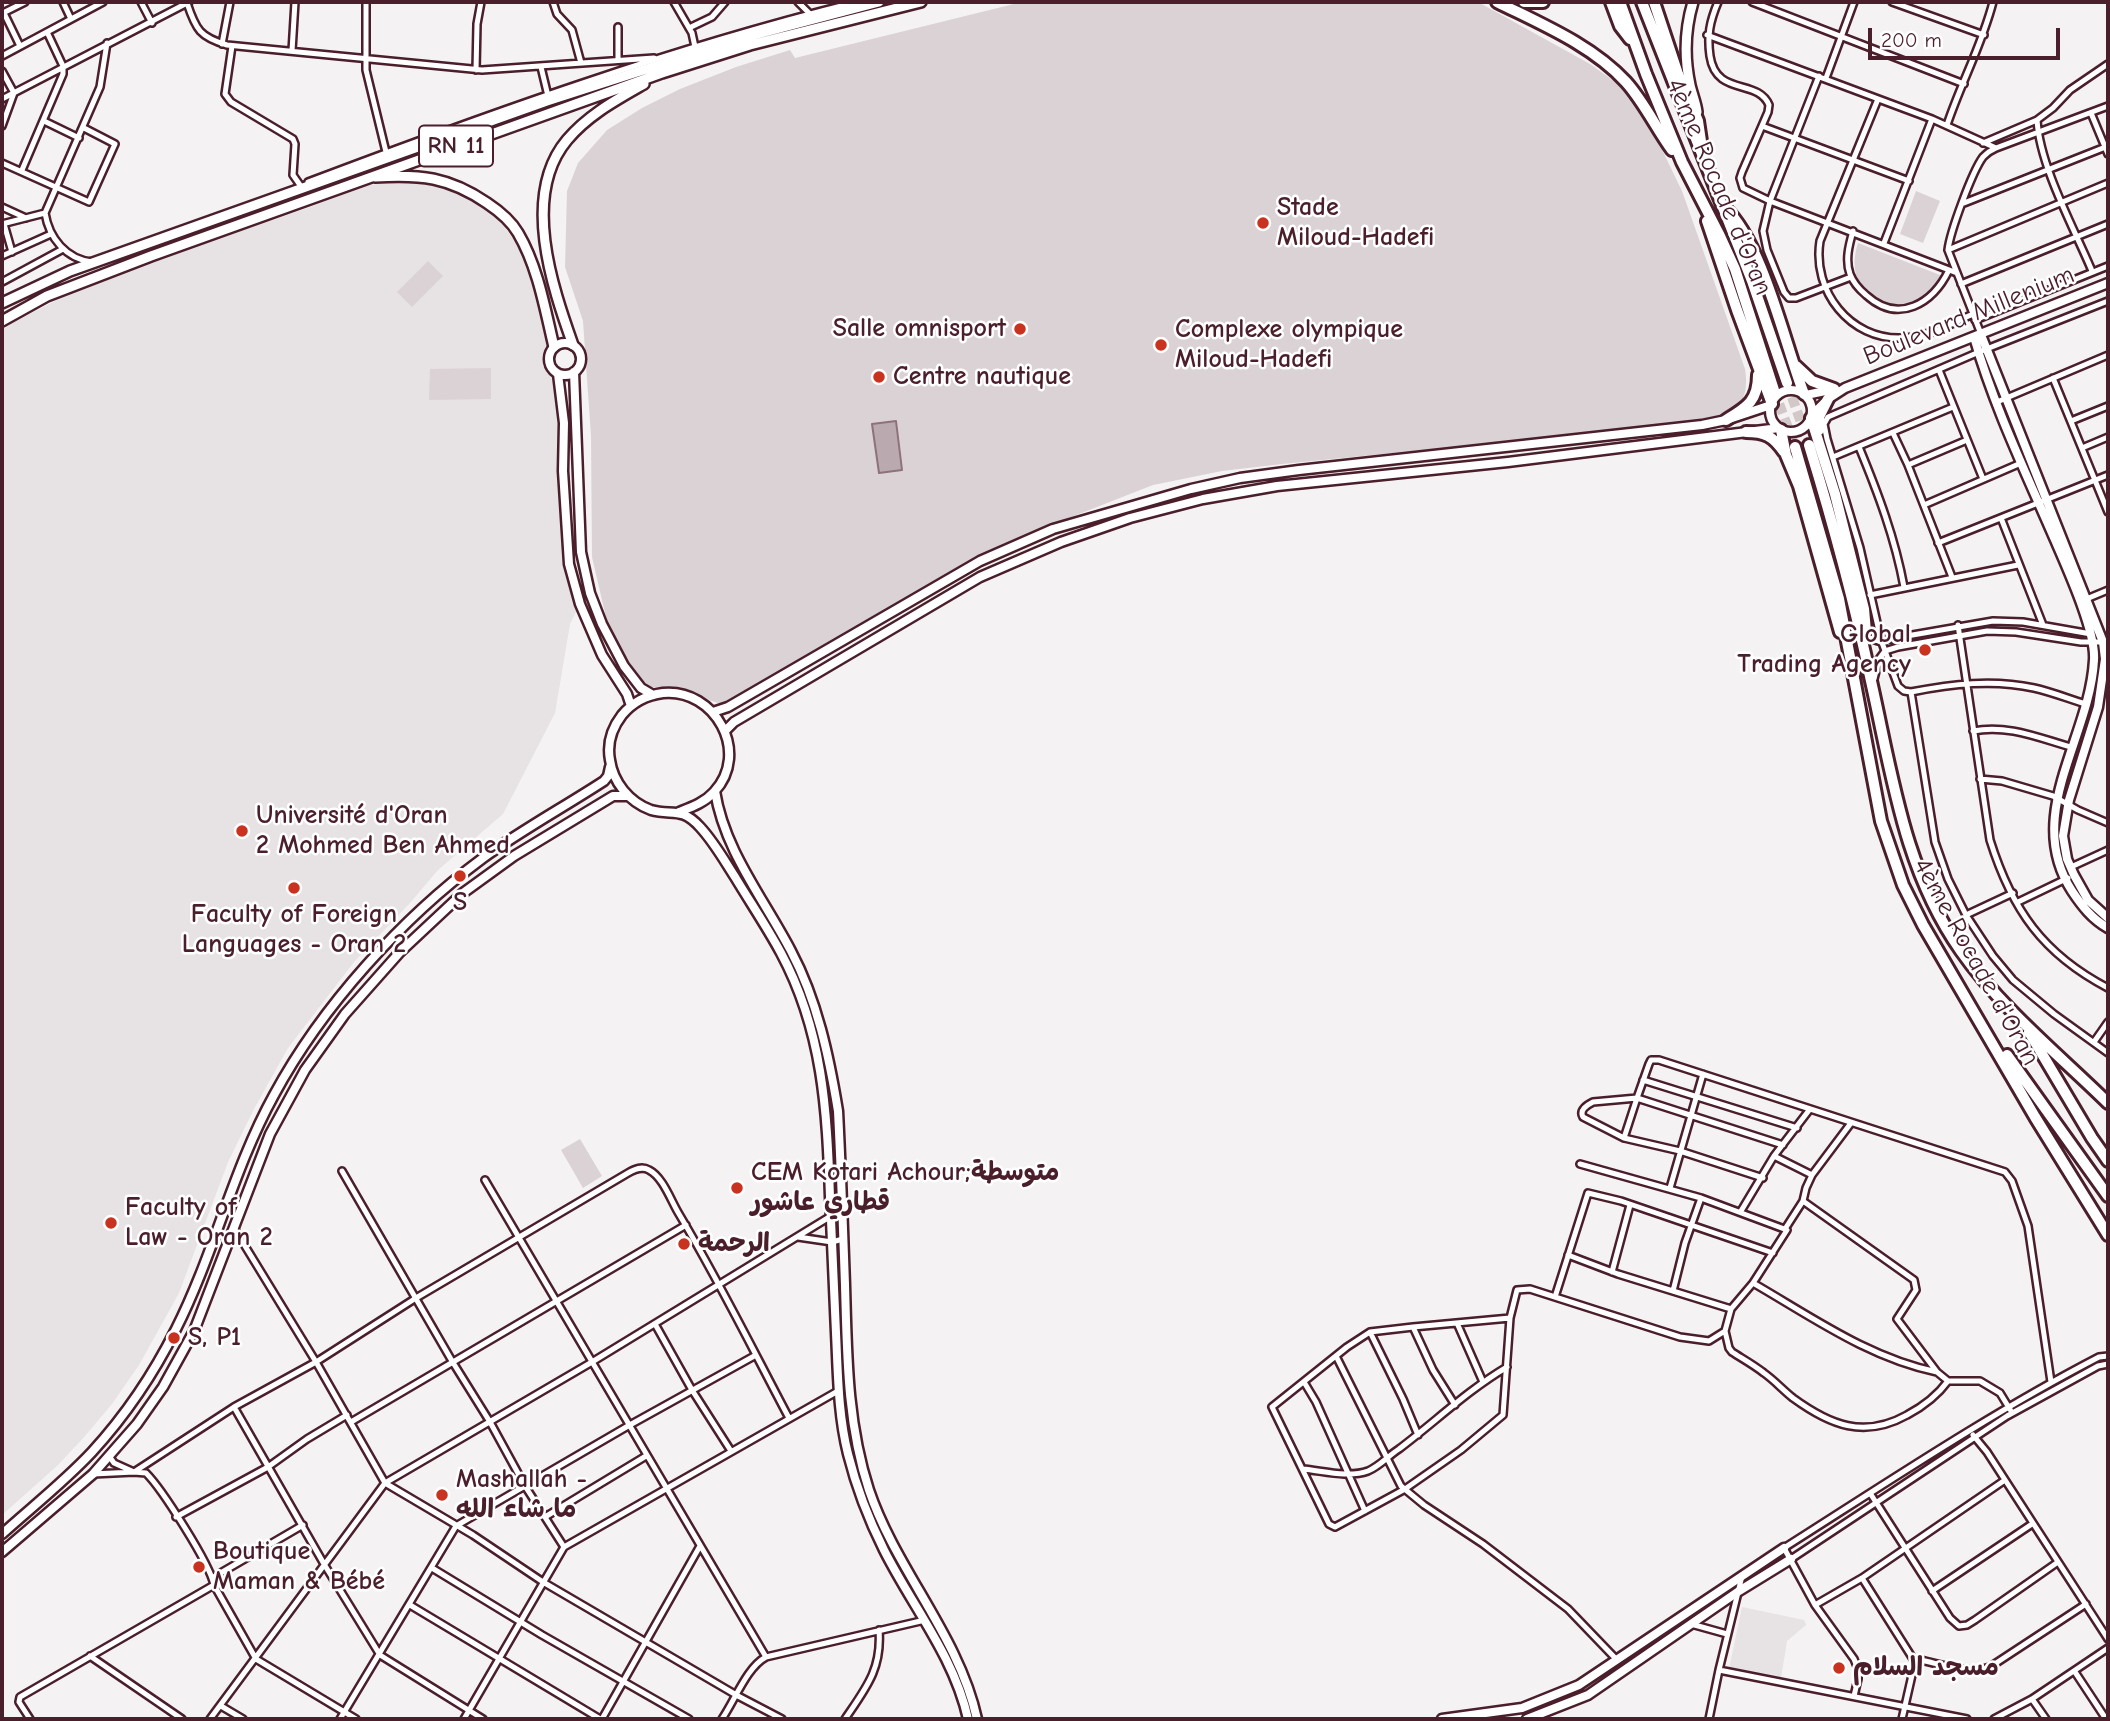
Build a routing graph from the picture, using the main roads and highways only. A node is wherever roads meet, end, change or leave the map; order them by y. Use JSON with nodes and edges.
{"nodes":[{"id":1,"x":879,"y":2,"type":"edge"},
{"id":2,"x":921,"y":2,"type":"edge"},
{"id":3,"x":1497,"y":2,"type":"edge"},
{"id":4,"x":1524,"y":2,"type":"edge"},
{"id":5,"x":1543,"y":2,"type":"edge"},
{"id":6,"x":1611,"y":2,"type":"edge"},
{"id":7,"x":1620,"y":2,"type":"edge"},
{"id":8,"x":1642,"y":2,"type":"edge"},
{"id":9,"x":1654,"y":2,"type":"edge"},
{"id":10,"x":1692,"y":2,"type":"edge"},
{"id":11,"x":1635,"y":44,"type":"junction"},
{"id":12,"x":662,"y":73,"type":"junction"},
{"id":13,"x":1698,"y":121,"type":"junction"},
{"id":14,"x":1703,"y":158,"type":"junction"},
{"id":15,"x":1682,"y":162,"type":"junction"},
{"id":16,"x":363,"y":178,"type":"junction"},
{"id":17,"x":1702,"y":201,"type":"junction"},
{"id":18,"x":1721,"y":204,"type":"junction"},
{"id":19,"x":2108,"y":283,"type":"edge"},
{"id":20,"x":2,"y":303,"type":"edge"},
{"id":21,"x":2,"y":321,"type":"edge"},
{"id":22,"x":1976,"y":326,"type":"junction"},
{"id":23,"x":573,"y":345,"type":"junction"},
{"id":24,"x":554,"y":347,"type":"junction"},
{"id":25,"x":1791,"y":361,"type":"junction"},
{"id":26,"x":1758,"y":368,"type":"junction"},
{"id":27,"x":574,"y":372,"type":"junction"},
{"id":28,"x":558,"y":374,"type":"junction"},
{"id":29,"x":1787,"y":383,"type":"tunnel mouth"},
{"id":30,"x":1774,"y":390,"type":"tunnel mouth"},
{"id":31,"x":1836,"y":392,"type":"junction"},
{"id":32,"x":1805,"y":395,"type":"junction"},
{"id":33,"x":2002,"y":400,"type":"junction"},
{"id":34,"x":1771,"y":404,"type":"junction"},
{"id":35,"x":1812,"y":416,"type":"junction"},
{"id":36,"x":1726,"y":420,"type":"junction"},
{"id":37,"x":1780,"y":429,"type":"junction"},
{"id":38,"x":1746,"y":432,"type":"junction"},
{"id":39,"x":1809,"y":445,"type":"tunnel mouth"},
{"id":40,"x":1795,"y":447,"type":"tunnel mouth"},
{"id":41,"x":1821,"y":447,"type":"junction"},
{"id":42,"x":1786,"y":455,"type":"junction"},
{"id":43,"x":2043,"y":501,"type":"junction"},
{"id":44,"x":1124,"y":507,"type":"junction"},
{"id":45,"x":1130,"y":518,"type":"junction"},
{"id":46,"x":2084,"y":600,"type":"junction"},
{"id":47,"x":2104,"y":643,"type":"edge"},
{"id":48,"x":2107,"y":659,"type":"edge"},
{"id":49,"x":1854,"y":678,"type":"junction"},
{"id":50,"x":653,"y":695,"type":"junction"},
{"id":51,"x":1875,"y":700,"type":"junction"},
{"id":52,"x":631,"y":706,"type":"junction"},
{"id":53,"x":713,"y":712,"type":"junction"},
{"id":54,"x":725,"y":732,"type":"junction"},
{"id":55,"x":610,"y":764,"type":"junction"},
{"id":56,"x":715,"y":791,"type":"junction"},
{"id":57,"x":627,"y":796,"type":"junction"},
{"id":58,"x":679,"y":812,"type":"junction"},
{"id":59,"x":2108,"y":918,"type":"edge"},
{"id":60,"x":2108,"y":928,"type":"edge"},
{"id":61,"x":2022,"y":1021,"type":"junction"},
{"id":62,"x":1982,"y":1023,"type":"junction"},
{"id":63,"x":2108,"y":1103,"type":"edge"},
{"id":64,"x":2108,"y":1161,"type":"edge"},
{"id":65,"x":2108,"y":1196,"type":"edge"},
{"id":66,"x":2108,"y":1235,"type":"edge"},
{"id":67,"x":2,"y":1534,"type":"edge"},
{"id":68,"x":1784,"y":1548,"type":"road end"},
{"id":69,"x":2,"y":1552,"type":"edge"},
{"id":70,"x":1791,"y":1559,"type":"road end"},
{"id":71,"x":968,"y":1719,"type":"edge"},
{"id":72,"x":977,"y":1719,"type":"edge"},
{"id":73,"x":1442,"y":1719,"type":"edge"},
{"id":74,"x":1526,"y":1719,"type":"edge"}],
"edges":[{"from":1,"to":20,"type":"highway","number":"RN 11"},
{"from":2,"to":12,"type":"highway","number":"RN 11"},
{"from":3,"to":15,"type":"highway"},
{"from":4,"to":5,"type":"highway"},
{"from":6,"to":11,"type":"highway"},
{"from":7,"to":11,"type":"highway","name":"4ème Rocade d'Oran"},
{"from":8,"to":14,"type":"highway","name":"4ème Rocade d'Oran"},
{"from":9,"to":13,"type":"highway"},
{"from":10,"to":13,"type":"highway"},
{"from":11,"to":15,"type":"highway","name":"4ème Rocade d'Oran"},
{"from":12,"to":16,"type":"highway","number":"RN 11"},
{"from":12,"to":23,"type":"highway"},
{"from":13,"to":14,"type":"highway"},
{"from":14,"to":18,"type":"highway","name":"4ème Rocade d'Oran"},
{"from":15,"to":17,"type":"highway","name":"4ème Rocade d'Oran"},
{"from":16,"to":21,"type":"highway","number":"RN 11"},
{"from":16,"to":24,"type":"highway"},
{"from":17,"to":26,"type":"highway"},
{"from":17,"to":30,"type":"highway","name":"4ème Rocade d'Oran"},
{"from":18,"to":25,"type":"highway"},
{"from":18,"to":29,"type":"highway","name":"4ème Rocade d'Oran"},
{"from":19,"to":22,"type":"main road","name":"Boulevard Millenium"},
{"from":22,"to":31,"type":"main road","name":"Boulevard Millenium"},
{"from":22,"to":33,"type":"main road"},
{"from":23,"to":24,"type":"main road"},
{"from":23,"to":27,"type":"main road"},
{"from":24,"to":28,"type":"main road"},
{"from":25,"to":31,"type":"highway"},
{"from":25,"to":32,"type":"highway"},
{"from":26,"to":34,"type":"highway"},
{"from":26,"to":36,"type":"highway"},
{"from":27,"to":28,"type":"main road"},
{"from":27,"to":50,"type":"main road"},
{"from":28,"to":52,"type":"main road"},
{"from":31,"to":32,"type":"main road","name":"Boulevard Millenium"},
{"from":31,"to":35,"type":"main road"},
{"from":31,"to":41,"type":"highway"},
{"from":32,"to":34,"type":"main road"},
{"from":32,"to":35,"type":"main road"},
{"from":33,"to":43,"type":"main road"},
{"from":33,"to":43,"type":"main road"},
{"from":34,"to":36,"type":"main road"},
{"from":34,"to":37,"type":"main road"},
{"from":35,"to":37,"type":"main road"},
{"from":35,"to":41,"type":"highway"},
{"from":36,"to":44,"type":"main road"},
{"from":37,"to":38,"type":"main road"},
{"from":37,"to":42,"type":"highway"},
{"from":38,"to":42,"type":"highway"},
{"from":38,"to":45,"type":"main road"},
{"from":39,"to":51,"type":"highway","name":"4ème Rocade d'Oran"},
{"from":40,"to":49,"type":"highway","name":"4ème Rocade d'Oran"},
{"from":41,"to":51,"type":"highway"},
{"from":42,"to":49,"type":"highway"},
{"from":43,"to":46,"type":"main road"},
{"from":44,"to":45,"type":"main road"},
{"from":44,"to":53,"type":"main road"},
{"from":45,"to":54,"type":"main road"},
{"from":46,"to":47,"type":"main road"},
{"from":46,"to":60,"type":"main road"},
{"from":47,"to":48,"type":"main road"},
{"from":48,"to":59,"type":"main road"},
{"from":49,"to":62,"type":"highway","name":"4ème Rocade d'Oran"},
{"from":50,"to":52,"type":"main road"},
{"from":50,"to":53,"type":"main road"},
{"from":51,"to":61,"type":"highway","name":"4ème Rocade d'Oran"},
{"from":52,"to":55,"type":"main road"},
{"from":53,"to":54,"type":"main road"},
{"from":54,"to":56,"type":"main road"},
{"from":55,"to":57,"type":"main road"},
{"from":55,"to":67,"type":"main road"},
{"from":56,"to":58,"type":"main road"},
{"from":56,"to":72,"type":"main road"},
{"from":57,"to":58,"type":"main road"},
{"from":57,"to":69,"type":"main road"},
{"from":58,"to":71,"type":"main road"},
{"from":61,"to":63,"type":"highway","name":"4ème Rocade d'Oran"},
{"from":61,"to":64,"type":"highway"},
{"from":62,"to":65,"type":"highway"},
{"from":62,"to":66,"type":"highway","name":"4ème Rocade d'Oran"},
{"from":68,"to":73,"type":"main road"},
{"from":70,"to":74,"type":"main road"}]}
